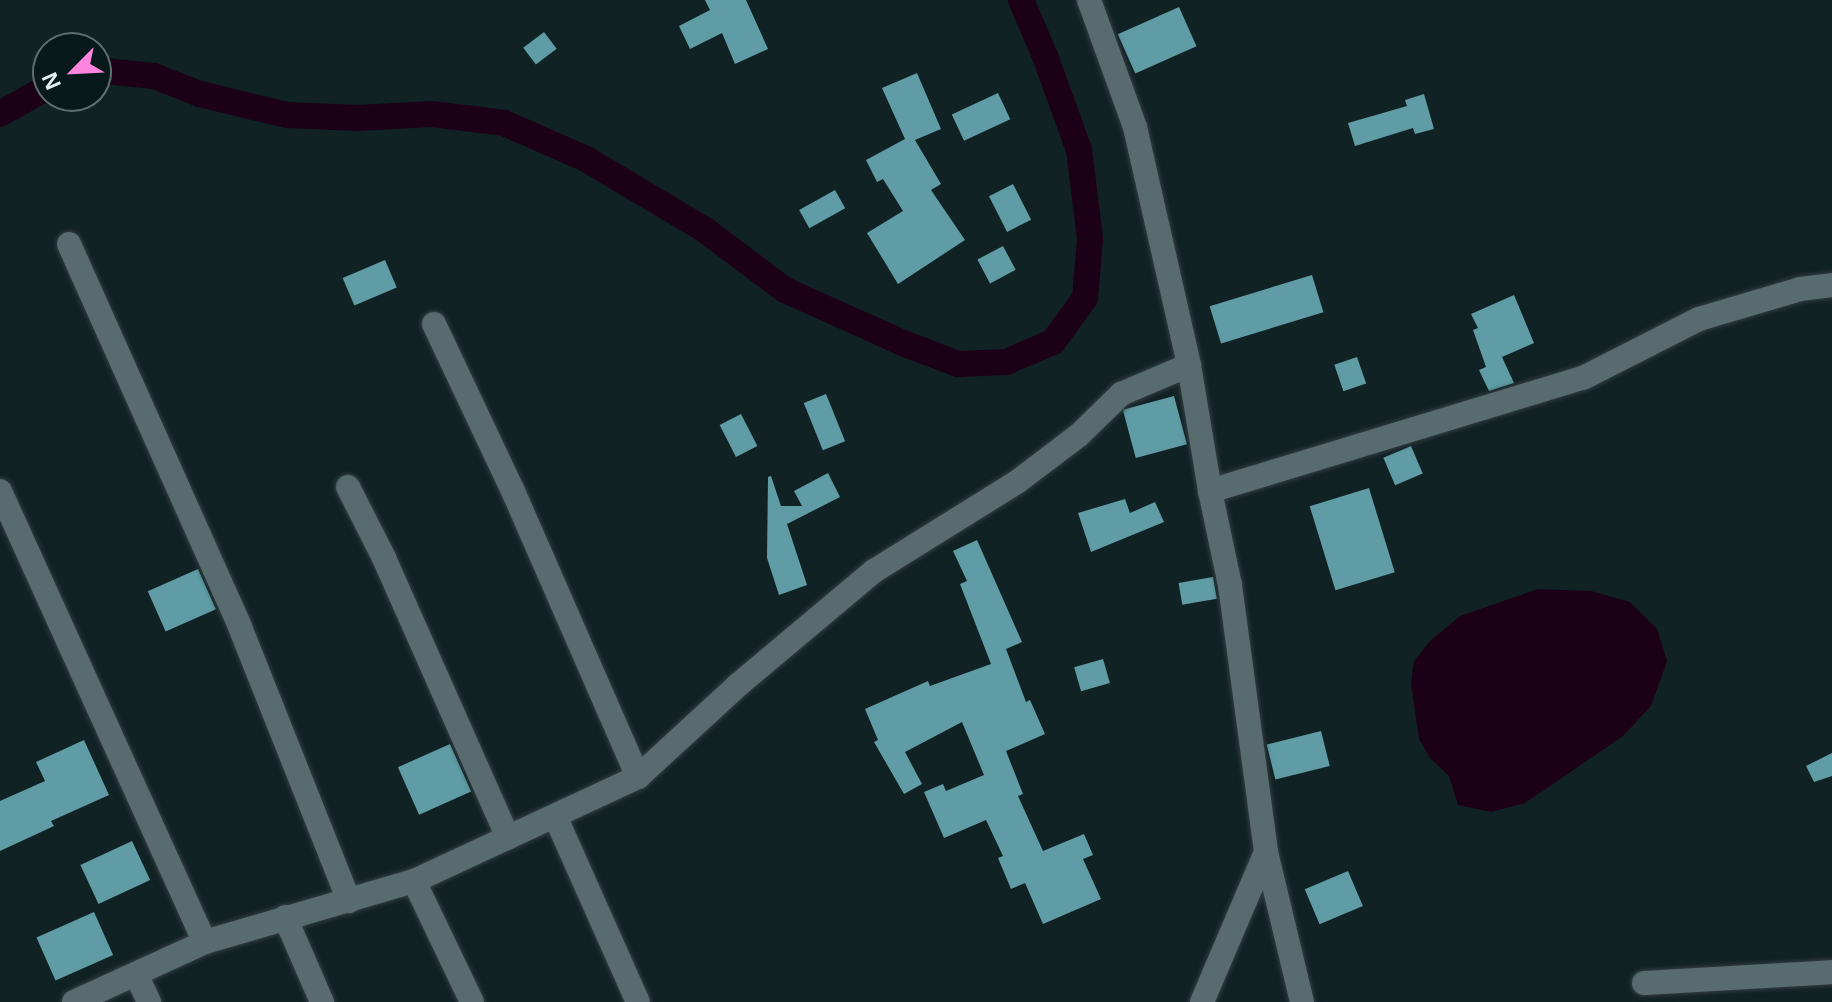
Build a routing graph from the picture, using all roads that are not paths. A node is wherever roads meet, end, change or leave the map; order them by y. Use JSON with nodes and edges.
{"nodes":[{"id":1,"x":1089,"y":0,"type":"edge"},
{"id":2,"x":69,"y":244,"type":"dead end"},
{"id":3,"x":1832,"y":285,"type":"edge"},
{"id":4,"x":434,"y":324,"type":"dead end"},
{"id":5,"x":1189,"y":365,"type":"junction"},
{"id":6,"x":348,"y":487,"type":"dead end"},
{"id":7,"x":0,"y":491,"type":"edge"},
{"id":8,"x":1210,"y":491,"type":"junction"},
{"id":9,"x":638,"y":777,"type":"junction"},
{"id":10,"x":556,"y":818,"type":"junction"},
{"id":11,"x":508,"y":838,"type":"junction"},
{"id":12,"x":1266,"y":852,"type":"junction"},
{"id":13,"x":414,"y":881,"type":"junction"},
{"id":14,"x":349,"y":901,"type":"junction"},
{"id":15,"x":285,"y":917,"type":"junction"},
{"id":16,"x":205,"y":942,"type":"junction"},
{"id":17,"x":1832,"y":972,"type":"edge"},
{"id":18,"x":136,"y":974,"type":"junction"},
{"id":19,"x":1644,"y":983,"type":"dead end"},
{"id":20,"x":74,"y":1002,"type":"edge"},
{"id":21,"x":149,"y":1002,"type":"edge"},
{"id":22,"x":322,"y":1002,"type":"edge"},
{"id":23,"x":472,"y":1002,"type":"edge"},
{"id":24,"x":638,"y":1002,"type":"edge"},
{"id":25,"x":1202,"y":1002,"type":"edge"},
{"id":26,"x":1302,"y":1002,"type":"edge"}],
"edges":[{"from":1,"to":5,"type":"street"},
{"from":2,"to":14,"type":"street"},
{"from":3,"to":8,"type":"street"},
{"from":4,"to":9,"type":"street"},
{"from":5,"to":8,"type":"street"},
{"from":5,"to":9,"type":"street"},
{"from":6,"to":11,"type":"street"},
{"from":7,"to":16,"type":"street"},
{"from":8,"to":12,"type":"street"},
{"from":9,"to":10,"type":"street"},
{"from":10,"to":11,"type":"street"},
{"from":10,"to":24,"type":"street"},
{"from":11,"to":13,"type":"street"},
{"from":12,"to":25,"type":"street"},
{"from":12,"to":26,"type":"street"},
{"from":13,"to":14,"type":"street"},
{"from":13,"to":23,"type":"street"},
{"from":14,"to":15,"type":"street"},
{"from":15,"to":16,"type":"street"},
{"from":15,"to":22,"type":"street"},
{"from":16,"to":18,"type":"street"},
{"from":17,"to":19,"type":"street"},
{"from":18,"to":20,"type":"street"},
{"from":18,"to":21,"type":"street"}]}
